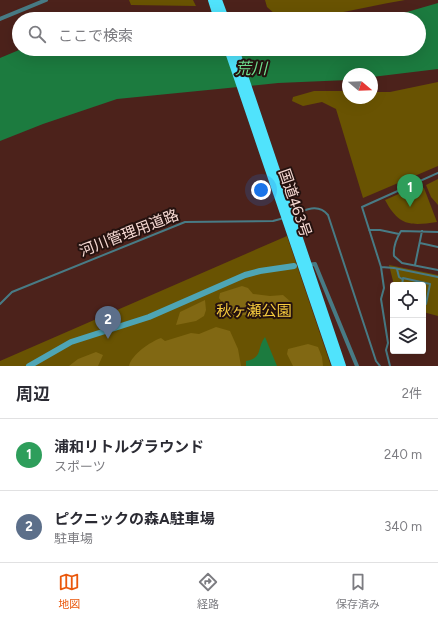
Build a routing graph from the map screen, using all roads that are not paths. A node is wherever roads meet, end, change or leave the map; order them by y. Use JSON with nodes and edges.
{"nodes":[{"id":1,"x":46,"y":0,"type":"edge"},
{"id":2,"x":212,"y":0,"type":"edge"},
{"id":3,"x":218,"y":0,"type":"edge"},
{"id":4,"x":17,"y":12,"type":"edge"},
{"id":5,"x":216,"y":12,"type":"edge"},
{"id":6,"x":222,"y":12,"type":"edge"},
{"id":7,"x":12,"y":14,"type":"edge"},
{"id":8,"x":0,"y":19,"type":"edge"},
{"id":9,"x":230,"y":56,"type":"edge"},
{"id":10,"x":237,"y":56,"type":"edge"},
{"id":11,"x":438,"y":173,"type":"edge"},
{"id":12,"x":369,"y":230,"type":"junction"},
{"id":13,"x":422,"y":231,"type":"junction"},
{"id":14,"x":438,"y":232,"type":"edge"},
{"id":15,"x":400,"y":234,"type":"junction"},
{"id":16,"x":419,"y":243,"type":"junction"},
{"id":17,"x":438,"y":247,"type":"edge"},
{"id":18,"x":415,"y":265,"type":"junction"},
{"id":19,"x":294,"y":266,"type":"joint"},
{"id":20,"x":381,"y":267,"type":"junction"},
{"id":21,"x":397,"y":269,"type":"junction"},
{"id":22,"x":438,"y":270,"type":"edge"},
{"id":23,"x":438,"y":277,"type":"edge"},
{"id":24,"x":402,"y":279,"type":"joint"},
{"id":25,"x":418,"y":281,"type":"joint"},
{"id":26,"x":422,"y":282,"type":"edge"},
{"id":27,"x":426,"y":283,"type":"edge"},
{"id":28,"x":0,"y":304,"type":"edge"},
{"id":29,"x":426,"y":304,"type":"edge"},
{"id":30,"x":29,"y":366,"type":"edge"},
{"id":31,"x":336,"y":366,"type":"edge"},
{"id":32,"x":342,"y":366,"type":"edge"},
{"id":33,"x":357,"y":366,"type":"edge"},
{"id":34,"x":380,"y":366,"type":"edge"},
{"id":35,"x":390,"y":366,"type":"edge"}],
"edges":[{"from":1,"to":4,"type":"street"},
{"from":2,"to":5,"type":"highway"},
{"from":3,"to":6,"type":"highway"},
{"from":7,"to":8,"type":"street"},
{"from":9,"to":31,"type":"highway","name":"国道463号","bridge":true},
{"from":10,"to":32,"type":"highway","name":"国道463号","bridge":true},
{"from":11,"to":12,"type":"lane"},
{"from":12,"to":15,"type":"lane"},
{"from":12,"to":20,"type":"lane"},
{"from":13,"to":14,"type":"lane"},
{"from":13,"to":15,"type":"lane"},
{"from":13,"to":16,"type":"lane"},
{"from":15,"to":18,"type":"lane"},
{"from":16,"to":17,"type":"lane"},
{"from":16,"to":18,"type":"lane"},
{"from":18,"to":22,"type":"lane"},
{"from":19,"to":30,"type":"street"},
{"from":19,"to":33,"type":"street"},
{"from":20,"to":21,"type":"lane"},
{"from":20,"to":35,"type":"lane"},
{"from":21,"to":23,"type":"lane"},
{"from":21,"to":24,"type":"lane"},
{"from":24,"to":25,"type":"lane"},
{"from":25,"to":26,"type":"lane"},
{"from":27,"to":29,"type":"lane"},
{"from":28,"to":34,"type":"lane","name":"河川管理用道路"}]}
